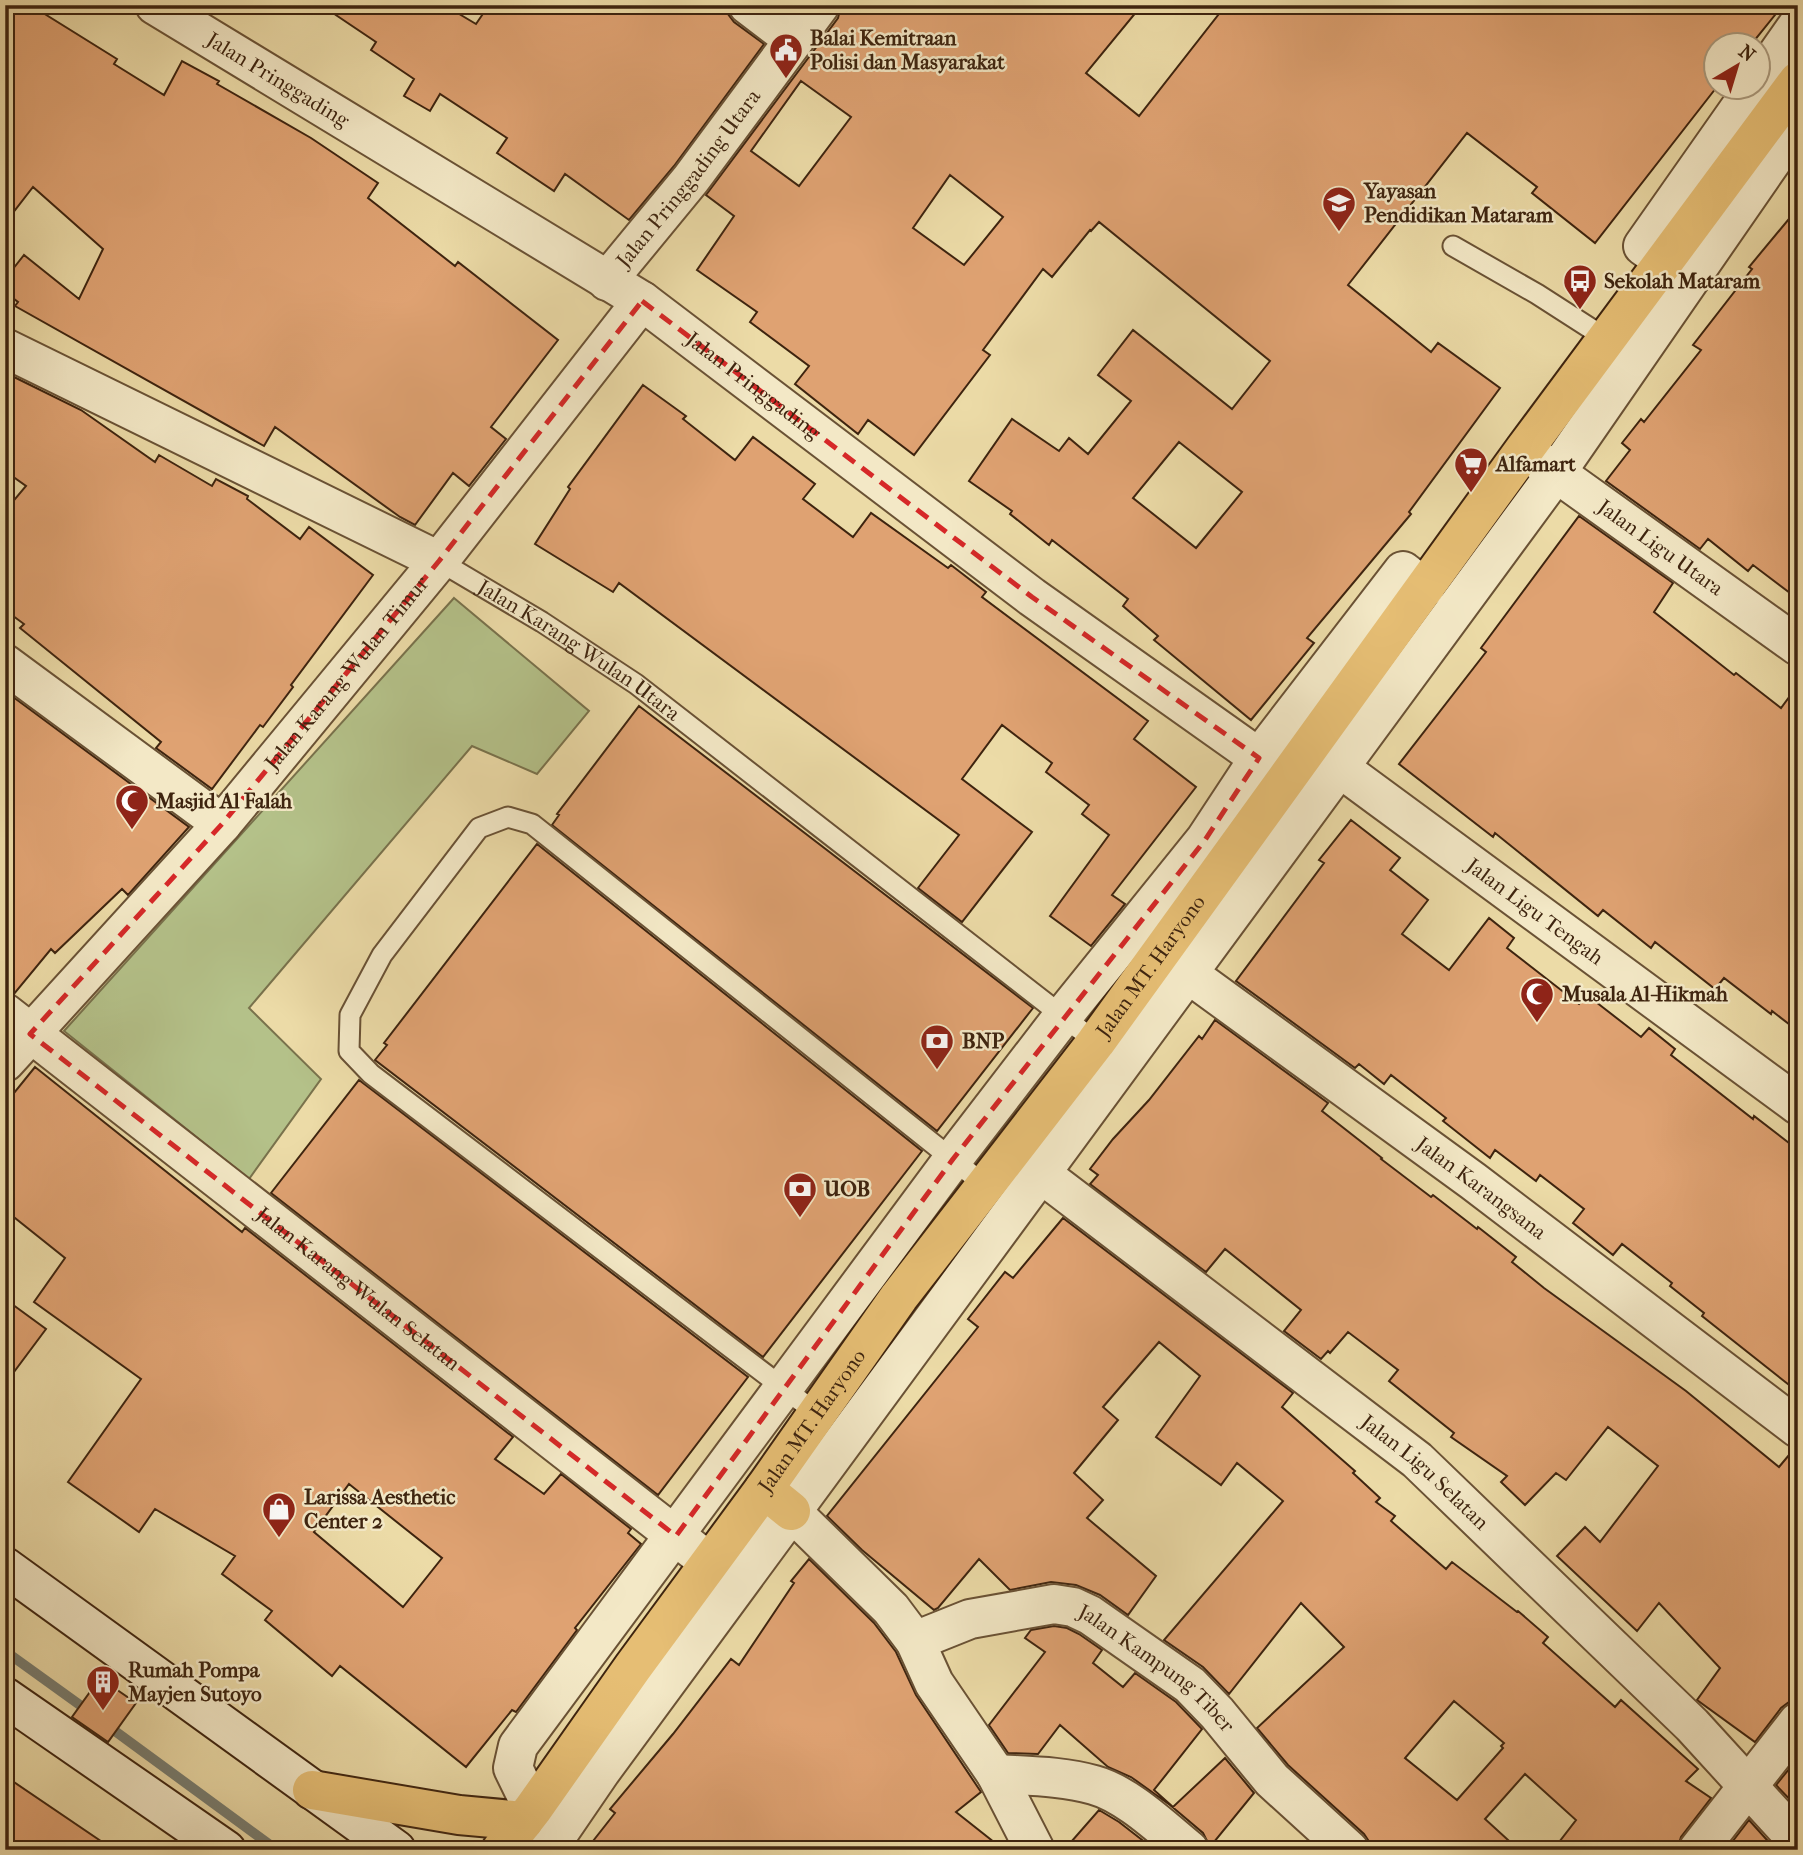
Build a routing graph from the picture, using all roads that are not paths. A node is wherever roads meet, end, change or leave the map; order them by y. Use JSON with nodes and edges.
{"nodes":[{"id":1,"x":155,"y":5,"type":"edge"},
{"id":2,"x":748,"y":5,"type":"edge"},
{"id":3,"x":820,"y":5,"type":"edge"},
{"id":4,"x":1798,"y":25,"type":"edge"},
{"id":5,"x":794,"y":40,"type":"junction"},
{"id":6,"x":1782,"y":95,"type":"edge"},
{"id":7,"x":1453,"y":246,"type":"dead end"},
{"id":8,"x":607,"y":281,"type":"junction"},
{"id":9,"x":642,"y":301,"type":"junction"},
{"id":10,"x":5,"y":348,"type":"edge"},
{"id":11,"x":1606,"y":360,"type":"junction"},
{"id":12,"x":1524,"y":450,"type":"junction"},
{"id":13,"x":1556,"y":473,"type":"junction"},
{"id":14,"x":439,"y":561,"type":"junction"},
{"id":15,"x":1414,"y":580,"type":"junction"},
{"id":16,"x":1411,"y":639,"type":"junction"},
{"id":17,"x":1798,"y":646,"type":"edge"},
{"id":18,"x":5,"y":664,"type":"edge"},
{"id":19,"x":1259,"y":758,"type":"junction"},
{"id":20,"x":1302,"y":759,"type":"junction"},
{"id":21,"x":1340,"y":768,"type":"junction"},
{"id":22,"x":222,"y":824,"type":"junction"},
{"id":23,"x":1217,"y":850,"type":"junction"},
{"id":24,"x":1175,"y":964,"type":"junction"},
{"id":25,"x":1063,"y":1016,"type":"junction"},
{"id":26,"x":18,"y":1023,"type":"edge"},
{"id":27,"x":1097,"y":1042,"type":"junction"},
{"id":28,"x":5,"y":1062,"type":"edge"},
{"id":29,"x":1798,"y":1105,"type":"edge"},
{"id":30,"x":953,"y":1159,"type":"junction"},
{"id":31,"x":1026,"y":1162,"type":"junction"},
{"id":32,"x":986,"y":1186,"type":"junction"},
{"id":33,"x":970,"y":1236,"type":"junction"},
{"id":34,"x":782,"y":1389,"type":"junction"},
{"id":35,"x":816,"y":1413,"type":"junction"},
{"id":36,"x":1798,"y":1428,"type":"edge"},
{"id":37,"x":847,"y":1435,"type":"junction"},
{"id":38,"x":777,"y":1500,"type":"junction"},
{"id":39,"x":676,"y":1536,"type":"junction"},
{"id":40,"x":710,"y":1563,"type":"junction"},
{"id":41,"x":5,"y":1567,"type":"edge"},
{"id":42,"x":915,"y":1641,"type":"junction"},
{"id":43,"x":5,"y":1697,"type":"edge"},
{"id":44,"x":1798,"y":1722,"type":"edge"},
{"id":45,"x":996,"y":1774,"type":"junction"},
{"id":46,"x":1749,"y":1787,"type":"junction"},
{"id":47,"x":312,"y":1790,"type":"junction"},
{"id":48,"x":526,"y":1832,"type":"edge"},
{"id":49,"x":1798,"y":1841,"type":"edge"},
{"id":50,"x":226,"y":1850,"type":"edge"},
{"id":51,"x":396,"y":1850,"type":"edge"},
{"id":52,"x":1035,"y":1850,"type":"edge"},
{"id":53,"x":1189,"y":1850,"type":"edge"},
{"id":54,"x":1349,"y":1850,"type":"edge"},
{"id":55,"x":1698,"y":1850,"type":"edge"}],
"edges":[{"from":1,"to":8,"type":"street","name":"Jalan Pringgading"},
{"from":2,"to":5,"type":"street"},
{"from":3,"to":5,"type":"street","name":"Jalan Pringgading Utara"},
{"from":4,"to":6,"type":"street"},
{"from":5,"to":8,"type":"street","name":"Jalan Pringgading Utara"},
{"from":6,"to":11,"type":"street"},
{"from":6,"to":11,"type":"main road","name":"Jalan MT. Haryono"},
{"from":7,"to":11,"type":"lane"},
{"from":8,"to":9,"type":"street","name":"Jalan Pringgading"},
{"from":9,"to":14,"type":"street","name":"Jalan Karang Wulan Timur"},
{"from":9,"to":19,"type":"street","name":"Jalan Pringgading"},
{"from":10,"to":14,"type":"street","name":"Jalan Karang Wulan Utara"},
{"from":11,"to":12,"type":"main road","name":"Jalan MT. Haryono"},
{"from":11,"to":13,"type":"street"},
{"from":12,"to":13,"type":"street","name":"Jalan Ligu Utara"},
{"from":12,"to":15,"type":"main road","name":"Jalan MT. Haryono"},
{"from":13,"to":16,"type":"street"},
{"from":13,"to":17,"type":"street","name":"Jalan Ligu Utara"},
{"from":14,"to":22,"type":"street","name":"Jalan Karang Wulan Timur"},
{"from":14,"to":25,"type":"lane","name":"Jalan Karang Wulan Utara"},
{"from":15,"to":16,"type":"main road","name":"Jalan MT. Haryono"},
{"from":15,"to":19,"type":"street"},
{"from":16,"to":20,"type":"main road","name":"Jalan MT. Haryono"},
{"from":16,"to":21,"type":"street"},
{"from":18,"to":22,"type":"street"},
{"from":19,"to":20,"type":"street"},
{"from":19,"to":23,"type":"street"},
{"from":20,"to":21,"type":"street"},
{"from":20,"to":23,"type":"main road","name":"Jalan MT. Haryono"},
{"from":21,"to":24,"type":"street"},
{"from":21,"to":29,"type":"street","name":"Jalan Ligu Tengah"},
{"from":22,"to":26,"type":"street","name":"Jalan Karang Wulan Timur"},
{"from":23,"to":24,"type":"main road","name":"Jalan MT. Haryono"},
{"from":23,"to":25,"type":"street"},
{"from":24,"to":27,"type":"main road","name":"Jalan MT. Haryono"},
{"from":24,"to":31,"type":"street"},
{"from":24,"to":36,"type":"street","name":"Jalan Karangsana"},
{"from":25,"to":27,"type":"lane","name":"Jalan Karang Wulan Utara"},
{"from":25,"to":30,"type":"street"},
{"from":26,"to":28,"type":"street","name":"Jalan Karang Wulan Timur"},
{"from":26,"to":39,"type":"street","name":"Jalan Karang Wulan Selatan"},
{"from":27,"to":31,"type":"main road","name":"Jalan MT. Haryono"},
{"from":30,"to":32,"type":"lane"},
{"from":30,"to":34,"type":"street"},
{"from":30,"to":34,"type":"lane"},
{"from":31,"to":32,"type":"main road","name":"Jalan MT. Haryono"},
{"from":31,"to":33,"type":"street"},
{"from":31,"to":46,"type":"street","name":"Jalan Ligu Selatan"},
{"from":32,"to":33,"type":"main road","name":"Jalan MT. Haryono"},
{"from":33,"to":35,"type":"main road","name":"Jalan MT. Haryono"},
{"from":33,"to":37,"type":"street"},
{"from":34,"to":35,"type":"lane"},
{"from":34,"to":39,"type":"street"},
{"from":35,"to":37,"type":"lane"},
{"from":35,"to":38,"type":"main road","name":"Jalan MT. Haryono"},
{"from":37,"to":38,"type":"street"},
{"from":38,"to":40,"type":"main road","name":"Jalan MT. Haryono"},
{"from":38,"to":42,"type":"street"},
{"from":38,"to":48,"type":"street"},
{"from":39,"to":40,"type":"street","name":"Jalan Karang Wulan Selatan"},
{"from":39,"to":48,"type":"street"},
{"from":40,"to":48,"type":"main road","name":"Jalan MT. Haryono"},
{"from":41,"to":47,"type":"street"},
{"from":42,"to":45,"type":"street"},
{"from":42,"to":54,"type":"street","name":"Jalan Kampung Tiber"},
{"from":43,"to":50,"type":"street"},
{"from":44,"to":46,"type":"street"},
{"from":45,"to":52,"type":"street"},
{"from":45,"to":53,"type":"street"},
{"from":46,"to":49,"type":"street","name":"Jalan Ligu Selatan"},
{"from":46,"to":55,"type":"street"},
{"from":47,"to":48,"type":"main road"},
{"from":47,"to":51,"type":"street"}]}
